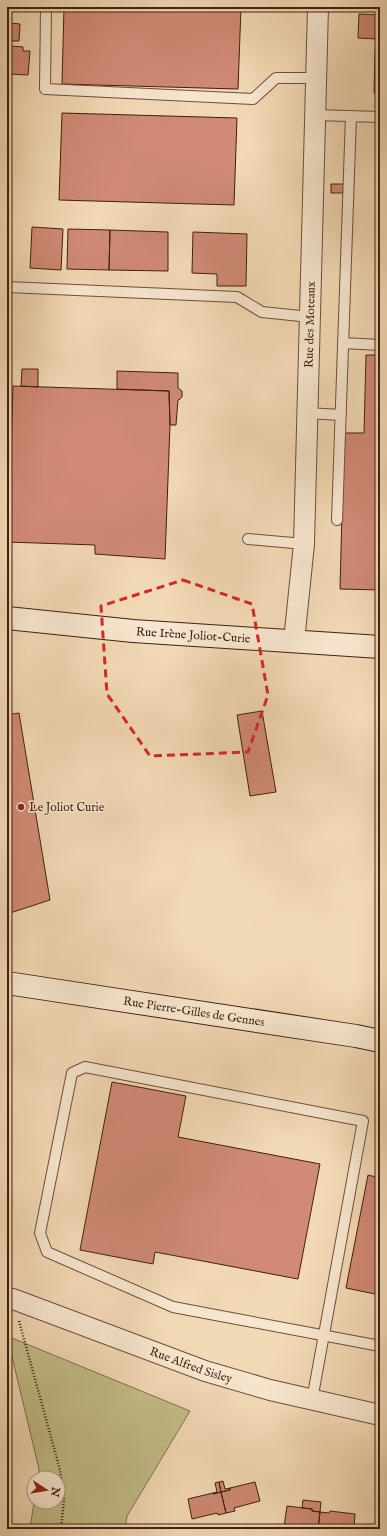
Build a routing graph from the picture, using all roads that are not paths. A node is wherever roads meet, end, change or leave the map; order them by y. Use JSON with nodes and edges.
{"nodes":[{"id":1,"x":46,"y":7,"type":"edge"},
{"id":2,"x":318,"y":7,"type":"edge"},
{"id":3,"x":316,"y":78,"type":"junction"},
{"id":4,"x":315,"y":115,"type":"junction"},
{"id":5,"x":351,"y":116,"type":"junction"},
{"id":6,"x":380,"y":117,"type":"edge"},
{"id":7,"x":7,"y":287,"type":"edge"},
{"id":8,"x":310,"y":318,"type":"junction"},
{"id":9,"x":343,"y":344,"type":"junction"},
{"id":10,"x":380,"y":345,"type":"edge"},
{"id":11,"x":307,"y":413,"type":"junction"},
{"id":12,"x":341,"y":415,"type":"junction"},
{"id":13,"x":337,"y":520,"type":"dead end"},
{"id":14,"x":248,"y":539,"type":"dead end"},
{"id":15,"x":304,"y":544,"type":"junction"},
{"id":16,"x":7,"y":618,"type":"edge"},
{"id":17,"x":294,"y":641,"type":"junction"},
{"id":18,"x":380,"y":647,"type":"edge"},
{"id":19,"x":7,"y":983,"type":"edge"},
{"id":20,"x":380,"y":1041,"type":"edge"},
{"id":21,"x":10,"y":1299,"type":"edge"},
{"id":22,"x":324,"y":1336,"type":"junction"},
{"id":23,"x":380,"y":1346,"type":"edge"},
{"id":24,"x":312,"y":1400,"type":"junction"},
{"id":25,"x":380,"y":1416,"type":"edge"}],
"edges":[{"from":1,"to":3,"type":"lane"},
{"from":2,"to":3,"type":"street","name":"Rue des Moteaux"},
{"from":3,"to":4,"type":"street","name":"Rue des Moteaux"},
{"from":4,"to":5,"type":"lane"},
{"from":4,"to":8,"type":"street","name":"Rue des Moteaux"},
{"from":5,"to":6,"type":"lane"},
{"from":5,"to":9,"type":"lane"},
{"from":7,"to":8,"type":"lane"},
{"from":8,"to":11,"type":"street","name":"Rue des Moteaux"},
{"from":9,"to":10,"type":"lane"},
{"from":9,"to":12,"type":"lane"},
{"from":11,"to":12,"type":"lane"},
{"from":11,"to":15,"type":"street","name":"Rue des Moteaux"},
{"from":12,"to":13,"type":"lane"},
{"from":14,"to":15,"type":"lane"},
{"from":15,"to":17,"type":"street","name":"Rue des Moteaux"},
{"from":16,"to":17,"type":"street","name":"Rue Irène Joliot-Curie"},
{"from":17,"to":18,"type":"street","name":"Rue Irène Joliot-Curie"},
{"from":19,"to":20,"type":"street","name":"Rue Pierre-Gilles de Gennes"},
{"from":21,"to":24,"type":"street","name":"Rue Alfred Sisley"},
{"from":22,"to":22,"type":"lane"},
{"from":22,"to":23,"type":"lane"},
{"from":22,"to":24,"type":"lane"},
{"from":24,"to":25,"type":"street","name":"Rue Alfred Sisley"}]}
